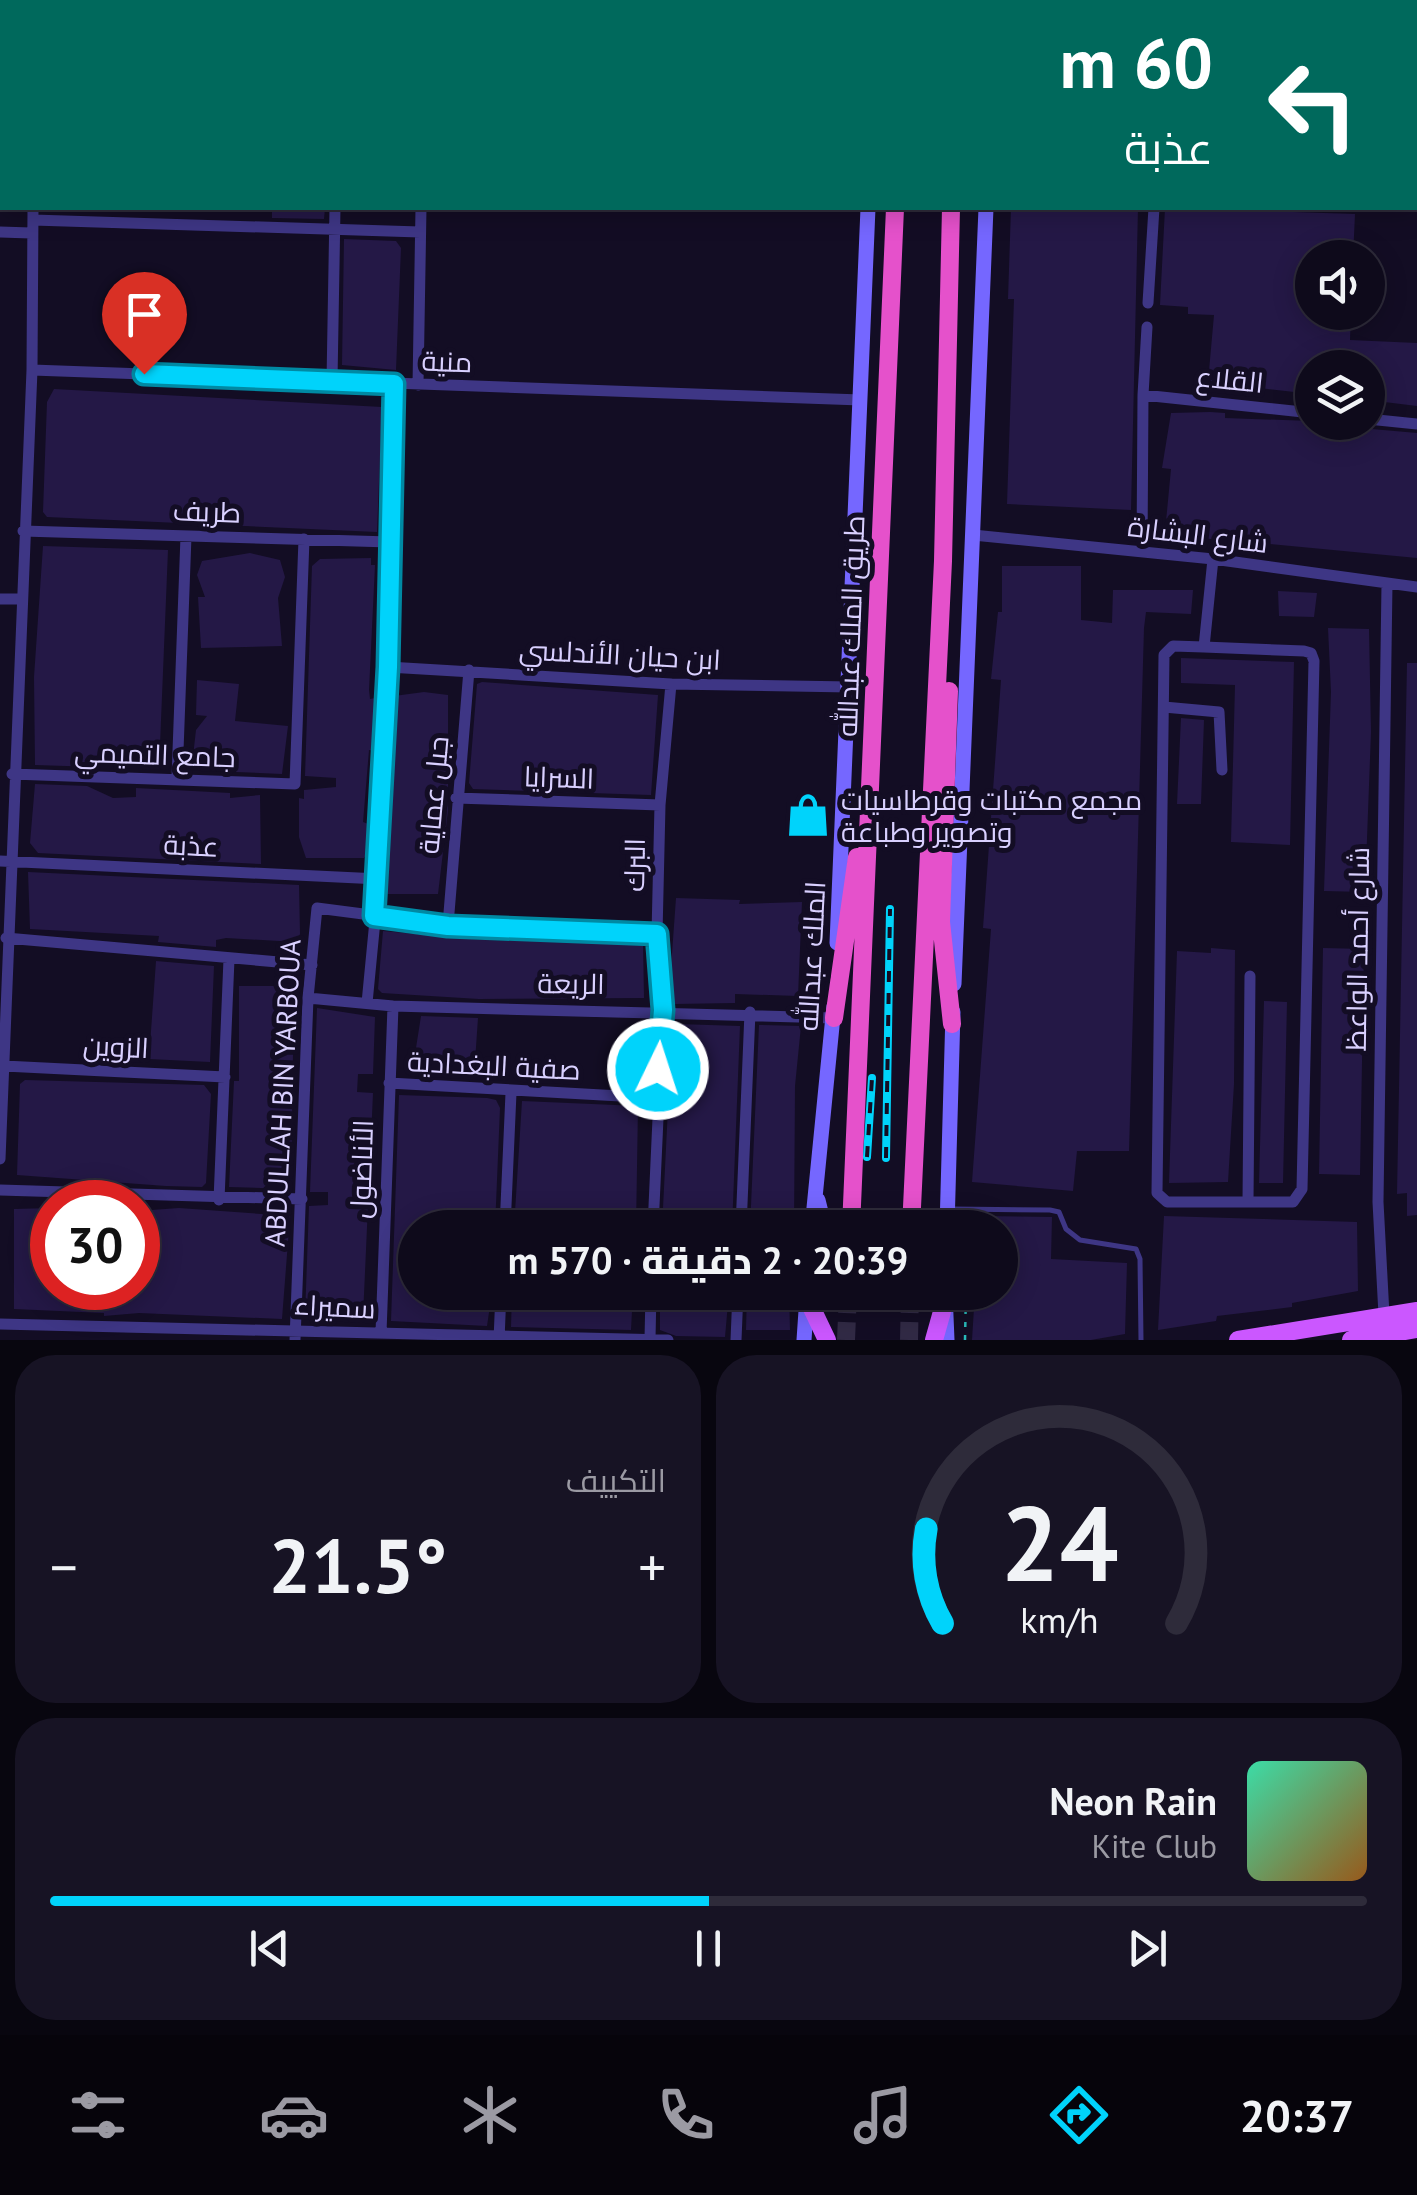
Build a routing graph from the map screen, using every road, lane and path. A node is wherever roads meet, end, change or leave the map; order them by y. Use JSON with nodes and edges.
{"nodes":[{"id":1,"x":335,"y":210,"type":"edge"},
{"id":2,"x":420,"y":210,"type":"edge"},
{"id":3,"x":868,"y":210,"type":"edge"},
{"id":4,"x":895,"y":210,"type":"edge"},
{"id":5,"x":951,"y":210,"type":"edge"},
{"id":6,"x":986,"y":210,"type":"edge"},
{"id":7,"x":1154,"y":210,"type":"edge"},
{"id":8,"x":33,"y":214,"type":"edge"},
{"id":9,"x":334,"y":230,"type":"junction"},
{"id":10,"x":0,"y":232,"type":"edge"},
{"id":11,"x":420,"y":232,"type":"junction"},
{"id":12,"x":31,"y":234,"type":"junction"},
{"id":13,"x":1148,"y":303,"type":"dead end"},
{"id":14,"x":1146,"y":327,"type":"dead end"},
{"id":15,"x":32,"y":370,"type":"junction"},
{"id":16,"x":332,"y":381,"type":"junction"},
{"id":17,"x":394,"y":384,"type":"junction"},
{"id":18,"x":418,"y":385,"type":"junction"},
{"id":19,"x":1142,"y":395,"type":"junction"},
{"id":20,"x":861,"y":400,"type":"junction"},
{"id":21,"x":1295,"y":411,"type":"edge"},
{"id":22,"x":1385,"y":421,"type":"edge"},
{"id":23,"x":1417,"y":424,"type":"edge"},
{"id":24,"x":23,"y":531,"type":"junction"},
{"id":25,"x":973,"y":535,"type":"junction"},
{"id":26,"x":186,"y":536,"type":"junction"},
{"id":27,"x":304,"y":540,"type":"junction"},
{"id":28,"x":390,"y":542,"type":"junction"},
{"id":29,"x":1142,"y":552,"type":"junction"},
{"id":30,"x":881,"y":553,"type":"junction"},
{"id":31,"x":1213,"y":559,"type":"junction"},
{"id":32,"x":943,"y":561,"type":"junction"},
{"id":33,"x":1387,"y":584,"type":"junction"},
{"id":34,"x":1417,"y":587,"type":"edge"},
{"id":35,"x":0,"y":598,"type":"edge"},
{"id":36,"x":20,"y":599,"type":"junction"},
{"id":37,"x":1204,"y":647,"type":"junction"},
{"id":38,"x":388,"y":667,"type":"junction"},
{"id":39,"x":469,"y":670,"type":"junction"},
{"id":40,"x":671,"y":684,"type":"junction"},
{"id":41,"x":850,"y":687,"type":"junction"},
{"id":42,"x":1164,"y":708,"type":"junction"},
{"id":43,"x":1222,"y":770,"type":"dead end"},
{"id":44,"x":12,"y":774,"type":"junction"},
{"id":45,"x":177,"y":778,"type":"junction"},
{"id":46,"x":456,"y":798,"type":"junction"},
{"id":47,"x":660,"y":805,"type":"junction"},
{"id":48,"x":5,"y":861,"type":"edge"},
{"id":49,"x":379,"y":879,"type":"junction"},
{"id":50,"x":374,"y":916,"type":"junction"},
{"id":51,"x":448,"y":926,"type":"junction"},
{"id":52,"x":657,"y":934,"type":"junction"},
{"id":53,"x":6,"y":938,"type":"junction"},
{"id":54,"x":229,"y":959,"type":"junction"},
{"id":55,"x":312,"y":965,"type":"junction"},
{"id":56,"x":1250,"y":976,"type":"dead end"},
{"id":57,"x":308,"y":998,"type":"junction"},
{"id":58,"x":366,"y":1003,"type":"junction"},
{"id":59,"x":393,"y":1006,"type":"junction"},
{"id":60,"x":663,"y":1010,"type":"junction"},
{"id":61,"x":750,"y":1012,"type":"junction"},
{"id":62,"x":834,"y":1018,"type":"junction"},
{"id":63,"x":2,"y":1022,"type":"edge"},
{"id":64,"x":952,"y":1024,"type":"junction"},
{"id":65,"x":4,"y":1066,"type":"junction"},
{"id":66,"x":226,"y":1076,"type":"junction"},
{"id":67,"x":389,"y":1083,"type":"junction"},
{"id":68,"x":512,"y":1093,"type":"junction"},
{"id":69,"x":656,"y":1098,"type":"junction"},
{"id":70,"x":0,"y":1159,"type":"edge"},
{"id":71,"x":815,"y":1187,"type":"junction"},
{"id":72,"x":0,"y":1190,"type":"edge"},
{"id":73,"x":302,"y":1199,"type":"junction"},
{"id":74,"x":219,"y":1200,"type":"junction"},
{"id":75,"x":1248,"y":1202,"type":"junction"},
{"id":76,"x":948,"y":1209,"type":"joint"},
{"id":77,"x":505,"y":1210,"type":"edge"},
{"id":78,"x":653,"y":1210,"type":"edge"},
{"id":79,"x":742,"y":1210,"type":"edge"},
{"id":80,"x":813,"y":1210,"type":"edge"},
{"id":81,"x":821,"y":1210,"type":"edge"},
{"id":82,"x":852,"y":1210,"type":"edge"},
{"id":83,"x":913,"y":1210,"type":"edge"},
{"id":84,"x":500,"y":1310,"type":"edge"},
{"id":85,"x":651,"y":1310,"type":"edge"},
{"id":86,"x":737,"y":1310,"type":"edge"},
{"id":87,"x":806,"y":1310,"type":"edge"},
{"id":88,"x":814,"y":1310,"type":"edge"},
{"id":89,"x":942,"y":1310,"type":"edge"},
{"id":90,"x":946,"y":1310,"type":"edge"},
{"id":91,"x":966,"y":1310,"type":"edge"},
{"id":92,"x":1417,"y":1310,"type":"edge"},
{"id":93,"x":1384,"y":1315,"type":"junction"},
{"id":94,"x":0,"y":1324,"type":"edge"},
{"id":95,"x":1417,"y":1329,"type":"edge"},
{"id":96,"x":380,"y":1333,"type":"junction"},
{"id":97,"x":295,"y":1334,"type":"edge"},
{"id":98,"x":499,"y":1338,"type":"edge"},
{"id":99,"x":650,"y":1339,"type":"edge"},
{"id":100,"x":668,"y":1340,"type":"edge"},
{"id":101,"x":736,"y":1340,"type":"edge"},
{"id":102,"x":804,"y":1340,"type":"edge"},
{"id":103,"x":827,"y":1340,"type":"edge"},
{"id":104,"x":934,"y":1340,"type":"edge"},
{"id":105,"x":947,"y":1340,"type":"edge"},
{"id":106,"x":965,"y":1340,"type":"edge"},
{"id":107,"x":1141,"y":1340,"type":"edge"},
{"id":108,"x":1238,"y":1340,"type":"edge"},
{"id":109,"x":1351,"y":1340,"type":"edge"}],
"edges":[{"from":1,"to":9,"type":"street"},
{"from":2,"to":11,"type":"street"},
{"from":3,"to":20,"type":"main road","name":"الملك عبدالله"},
{"from":4,"to":30,"type":"highway","name":"طريق الملك عبدالله"},
{"from":5,"to":32,"type":"highway"},
{"from":6,"to":25,"type":"main road"},
{"from":7,"to":13,"type":"street"},
{"from":8,"to":9,"type":"street"},
{"from":8,"to":12,"type":"street"},
{"from":9,"to":11,"type":"street"},
{"from":9,"to":16,"type":"street"},
{"from":10,"to":12,"type":"street"},
{"from":11,"to":18,"type":"street"},
{"from":12,"to":15,"type":"street"},
{"from":14,"to":19,"type":"street"},
{"from":15,"to":16,"type":"street","name":"منية"},
{"from":15,"to":24,"type":"street"},
{"from":16,"to":17,"type":"street","name":"منية"},
{"from":17,"to":18,"type":"street","name":"منية"},
{"from":17,"to":28,"type":"street"},
{"from":18,"to":20,"type":"street","name":"منية"},
{"from":19,"to":21,"type":"street","name":"القلاع"},
{"from":19,"to":29,"type":"street"},
{"from":20,"to":41,"type":"main road","name":"الملك عبدالله"},
{"from":22,"to":23,"type":"street"},
{"from":24,"to":26,"type":"street","name":"طريف"},
{"from":24,"to":36,"type":"street"},
{"from":25,"to":29,"type":"street","name":"شارع البشارة"},
{"from":25,"to":64,"type":"main road"},
{"from":26,"to":27,"type":"street","name":"طريف"},
{"from":26,"to":45,"type":"street"},
{"from":27,"to":28,"type":"street","name":"طريف"},
{"from":27,"to":45,"type":"street","name":"جامع التميمي"},
{"from":28,"to":38,"type":"street"},
{"from":29,"to":31,"type":"street","name":"شارع البشارة"},
{"from":30,"to":62,"type":"highway"},
{"from":30,"to":82,"type":"highway","name":"طريق الملك عبدالله"},
{"from":31,"to":33,"type":"street","name":"شارع البشارة"},
{"from":31,"to":37,"type":"street"},
{"from":32,"to":64,"type":"highway"},
{"from":32,"to":83,"type":"highway"},
{"from":33,"to":34,"type":"street","name":"شارع البشارة"},
{"from":33,"to":93,"type":"street","name":"شارع أحمد الواعظ"},
{"from":35,"to":36,"type":"street"},
{"from":36,"to":44,"type":"street"},
{"from":37,"to":42,"type":"street"},
{"from":37,"to":75,"type":"street"},
{"from":38,"to":39,"type":"street","name":"ابن حيان الأندلسي"},
{"from":38,"to":49,"type":"street"},
{"from":39,"to":40,"type":"street","name":"ابن حيان الأندلسي"},
{"from":39,"to":46,"type":"street","name":"جبل عماية"},
{"from":40,"to":41,"type":"street","name":"ابن حيان الأندلسي"},
{"from":40,"to":47,"type":"street","name":"البرك"},
{"from":41,"to":62,"type":"main road","name":"الملك عبدالله"},
{"from":42,"to":43,"type":"street"},
{"from":42,"to":75,"type":"street"},
{"from":44,"to":45,"type":"street","name":"جامع التميمي"},
{"from":44,"to":48,"type":"street"},
{"from":46,"to":47,"type":"street","name":"السرايا"},
{"from":46,"to":51,"type":"street","name":"جبل عماية"},
{"from":47,"to":52,"type":"street","name":"البرك"},
{"from":48,"to":49,"type":"street","name":"عذبة"},
{"from":48,"to":53,"type":"street"},
{"from":49,"to":50,"type":"street"},
{"from":50,"to":51,"type":"street"},
{"from":50,"to":55,"type":"street","name":"ABDULLAH BIN YARBOUA"},
{"from":50,"to":58,"type":"street"},
{"from":51,"to":52,"type":"street"},
{"from":52,"to":60,"type":"street","name":"البرك"},
{"from":53,"to":54,"type":"street"},
{"from":53,"to":63,"type":"street"},
{"from":54,"to":55,"type":"street"},
{"from":54,"to":66,"type":"street"},
{"from":55,"to":57,"type":"street","name":"ABDULLAH BIN YARBOUA"},
{"from":56,"to":75,"type":"street"},
{"from":57,"to":58,"type":"street","name":"الريعة"},
{"from":57,"to":73,"type":"street","name":"ABDULLAH BIN YARBOUA"},
{"from":58,"to":59,"type":"street","name":"الريعة"},
{"from":59,"to":60,"type":"street","name":"الريعة"},
{"from":59,"to":67,"type":"street","name":"الأناضول"},
{"from":60,"to":61,"type":"street","name":"الريعة"},
{"from":60,"to":69,"type":"street","name":"البرك"},
{"from":61,"to":62,"type":"street","name":"الريعة"},
{"from":61,"to":79,"type":"street"},
{"from":62,"to":71,"type":"main road","name":"الملك عبدالله"},
{"from":63,"to":65,"type":"street"},
{"from":64,"to":76,"type":"main road"},
{"from":65,"to":66,"type":"street","name":"الزوين"},
{"from":65,"to":70,"type":"street"},
{"from":66,"to":74,"type":"street"},
{"from":67,"to":68,"type":"street","name":"صفية البغدادية"},
{"from":67,"to":96,"type":"street","name":"الأناضول"},
{"from":68,"to":69,"type":"street","name":"صفية البغدادية"},
{"from":68,"to":77,"type":"street"},
{"from":69,"to":78,"type":"street","name":"البرك"},
{"from":71,"to":80,"type":"main road","name":"الملك عبدالله"},
{"from":71,"to":81,"type":"main road"},
{"from":72,"to":74,"type":"street"},
{"from":73,"to":74,"type":"street"},
{"from":73,"to":97,"type":"street","name":"ABDULLAH BIN YARBOUA"},
{"from":76,"to":107,"type":"lane"},
{"from":84,"to":98,"type":"street"},
{"from":85,"to":99,"type":"street"},
{"from":86,"to":101,"type":"street"},
{"from":87,"to":102,"type":"main road"},
{"from":88,"to":103,"type":"main road"},
{"from":89,"to":104,"type":"main road"},
{"from":90,"to":105,"type":"main road"},
{"from":91,"to":106,"type":"path"},
{"from":92,"to":93,"type":"main road"},
{"from":93,"to":108,"type":"main road"},
{"from":94,"to":97,"type":"street","name":"سميراء"},
{"from":95,"to":109,"type":"main road"},
{"from":96,"to":97,"type":"street","name":"سميراء"},
{"from":96,"to":98,"type":"street","name":"سميراء"},
{"from":98,"to":99,"type":"street","name":"سميراء"},
{"from":99,"to":100,"type":"street","name":"سميراء"}]}
